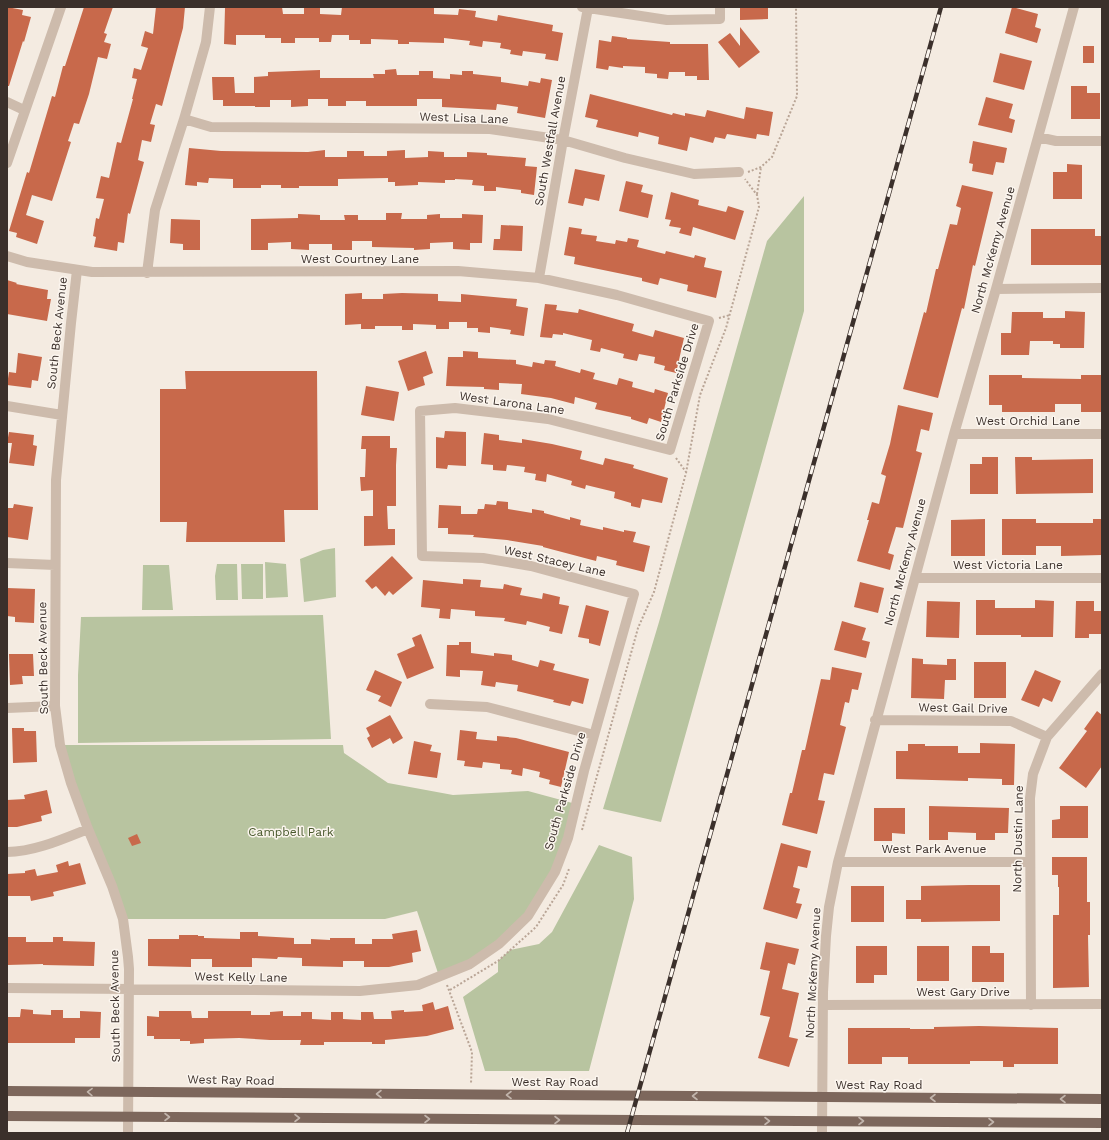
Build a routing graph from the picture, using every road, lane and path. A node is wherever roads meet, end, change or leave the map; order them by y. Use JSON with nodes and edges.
{"nodes":[{"id":1,"x":60,"y":7,"type":"edge"},
{"id":2,"x":210,"y":7,"type":"edge"},
{"id":3,"x":720,"y":7,"type":"edge"},
{"id":4,"x":796,"y":7,"type":"edge"},
{"id":5,"x":1074,"y":7,"type":"edge"},
{"id":6,"x":585,"y":8,"type":"edge"},
{"id":7,"x":7,"y":102,"type":"edge"},
{"id":8,"x":24,"y":110,"type":"junction"},
{"id":9,"x":184,"y":119,"type":"junction"},
{"id":10,"x":1038,"y":137,"type":"junction"},
{"id":11,"x":562,"y":140,"type":"junction"},
{"id":12,"x":1102,"y":141,"type":"edge"},
{"id":13,"x":7,"y":163,"type":"edge"},
{"id":14,"x":761,"y":167,"type":"junction"},
{"id":15,"x":739,"y":172,"type":"joint"},
{"id":16,"x":757,"y":195,"type":"dead end"},
{"id":17,"x":7,"y":256,"type":"edge"},
{"id":18,"x":77,"y":270,"type":"junction"},
{"id":19,"x":147,"y":273,"type":"junction"},
{"id":20,"x":539,"y":278,"type":"junction"},
{"id":21,"x":1102,"y":288,"type":"edge"},
{"id":22,"x":996,"y":289,"type":"junction"},
{"id":23,"x":709,"y":321,"type":"joint"},
{"id":24,"x":7,"y":406,"type":"edge"},
{"id":25,"x":62,"y":415,"type":"junction"},
{"id":26,"x":954,"y":434,"type":"junction"},
{"id":27,"x":1102,"y":434,"type":"edge"},
{"id":28,"x":670,"y":450,"type":"junction"},
{"id":29,"x":686,"y":474,"type":"dead end"},
{"id":30,"x":422,"y":556,"type":"joint"},
{"id":31,"x":7,"y":563,"type":"edge"},
{"id":32,"x":55,"y":565,"type":"junction"},
{"id":33,"x":915,"y":578,"type":"junction"},
{"id":34,"x":1102,"y":578,"type":"edge"},
{"id":35,"x":634,"y":594,"type":"joint"},
{"id":36,"x":1102,"y":674,"type":"edge"},
{"id":37,"x":430,"y":704,"type":"dead end"},
{"id":38,"x":55,"y":706,"type":"junction"},
{"id":39,"x":7,"y":708,"type":"edge"},
{"id":40,"x":875,"y":720,"type":"junction"},
{"id":41,"x":594,"y":735,"type":"junction"},
{"id":42,"x":1047,"y":737,"type":"junction"},
{"id":43,"x":88,"y":830,"type":"junction"},
{"id":44,"x":7,"y":852,"type":"edge"},
{"id":45,"x":838,"y":862,"type":"junction"},
{"id":46,"x":1030,"y":862,"type":"junction"},
{"id":47,"x":470,"y":964,"type":"joint"},
{"id":48,"x":443,"y":974,"type":"junction"},
{"id":49,"x":7,"y":988,"type":"edge"},
{"id":50,"x":129,"y":988,"type":"junction"},
{"id":51,"x":1102,"y":1004,"type":"edge"},
{"id":52,"x":823,"y":1005,"type":"junction"},
{"id":53,"x":1031,"y":1005,"type":"junction"},
{"id":54,"x":7,"y":1091,"type":"edge"},
{"id":55,"x":129,"y":1092,"type":"junction"},
{"id":56,"x":471,"y":1095,"type":"junction"},
{"id":57,"x":823,"y":1097,"type":"junction"},
{"id":58,"x":1102,"y":1099,"type":"edge"},
{"id":59,"x":7,"y":1116,"type":"edge"},
{"id":60,"x":128,"y":1117,"type":"junction"},
{"id":61,"x":822,"y":1122,"type":"junction"},
{"id":62,"x":1102,"y":1123,"type":"edge"},
{"id":63,"x":128,"y":1133,"type":"edge"},
{"id":64,"x":822,"y":1133,"type":"edge"}],
"edges":[{"from":1,"to":8,"type":"street"},
{"from":2,"to":9,"type":"street"},
{"from":3,"to":6,"type":"street"},
{"from":4,"to":14,"type":"path"},
{"from":5,"to":10,"type":"street","name":"North McKemy Avenue"},
{"from":6,"to":11,"type":"street","name":"South Westfall Avenue"},
{"from":7,"to":8,"type":"street"},
{"from":8,"to":13,"type":"street"},
{"from":9,"to":11,"type":"street","name":"West Lisa Lane"},
{"from":9,"to":19,"type":"street"},
{"from":10,"to":12,"type":"street"},
{"from":10,"to":22,"type":"street","name":"North McKemy Avenue"},
{"from":11,"to":15,"type":"street","name":"West Lisa Lane"},
{"from":11,"to":20,"type":"street","name":"South Westfall Avenue"},
{"from":14,"to":15,"type":"path"},
{"from":14,"to":16,"type":"path"},
{"from":17,"to":18,"type":"street","name":"West Courtney Lane"},
{"from":18,"to":19,"type":"street","name":"West Courtney Lane"},
{"from":18,"to":25,"type":"street","name":"South Beck Avenue"},
{"from":19,"to":20,"type":"street","name":"West Courtney Lane"},
{"from":20,"to":23,"type":"street","name":"West Courtney Lane"},
{"from":21,"to":22,"type":"street"},
{"from":22,"to":26,"type":"street","name":"North McKemy Avenue"},
{"from":23,"to":28,"type":"street","name":"South Parkside Drive"},
{"from":24,"to":25,"type":"street"},
{"from":25,"to":32,"type":"street","name":"South Beck Avenue"},
{"from":26,"to":27,"type":"street","name":"West Orchid Lane"},
{"from":26,"to":33,"type":"street","name":"North McKemy Avenue"},
{"from":28,"to":29,"type":"path"},
{"from":28,"to":30,"type":"street","name":"West Larona Lane"},
{"from":30,"to":35,"type":"street","name":"West Stacey Lane"},
{"from":31,"to":32,"type":"street"},
{"from":32,"to":38,"type":"street","name":"South Beck Avenue"},
{"from":33,"to":34,"type":"street","name":"West Victoria Lane"},
{"from":33,"to":40,"type":"street","name":"North McKemy Avenue"},
{"from":35,"to":41,"type":"street","name":"South Parkside Drive"},
{"from":36,"to":42,"type":"street","name":"North Dustin Lane"},
{"from":37,"to":41,"type":"street"},
{"from":38,"to":39,"type":"street"},
{"from":38,"to":43,"type":"street","name":"South Beck Avenue"},
{"from":40,"to":42,"type":"street","name":"West Gail Drive"},
{"from":40,"to":45,"type":"street","name":"North McKemy Avenue"},
{"from":41,"to":47,"type":"street","name":"South Parkside Drive"},
{"from":42,"to":46,"type":"street","name":"North Dustin Lane"},
{"from":43,"to":44,"type":"street"},
{"from":43,"to":50,"type":"street","name":"South Beck Avenue"},
{"from":45,"to":46,"type":"street","name":"West Park Avenue"},
{"from":45,"to":52,"type":"street","name":"North McKemy Avenue"},
{"from":46,"to":53,"type":"street","name":"North Dustin Lane"},
{"from":47,"to":48,"type":"street","name":"West Kelly Lane"},
{"from":48,"to":50,"type":"street","name":"West Kelly Lane"},
{"from":48,"to":56,"type":"path"},
{"from":49,"to":50,"type":"street","name":"West Kelly Lane"},
{"from":50,"to":55,"type":"street","name":"South Beck Avenue"},
{"from":51,"to":53,"type":"street","name":"West Gary Drive"},
{"from":52,"to":53,"type":"street","name":"West Gary Drive"},
{"from":52,"to":57,"type":"street","name":"North McKemy Avenue"},
{"from":55,"to":54,"type":"main road","name":"West Ray Road","one_way":true},
{"from":56,"to":55,"type":"main road","name":"West Ray Road","one_way":true},
{"from":55,"to":60,"type":"street","name":"South Beck Avenue"},
{"from":57,"to":56,"type":"main road","name":"West Ray Road","one_way":true},
{"from":58,"to":57,"type":"main road","name":"West Ray Road","one_way":true},
{"from":57,"to":61,"type":"street","name":"North McKemy Avenue"},
{"from":59,"to":60,"type":"main road"},
{"from":60,"to":61,"type":"main road","one_way":true},
{"from":60,"to":63,"type":"street","name":"South Beck Avenue"},
{"from":61,"to":62,"type":"main road","one_way":true},
{"from":61,"to":64,"type":"street","name":"North McKemy Avenue"}]}
